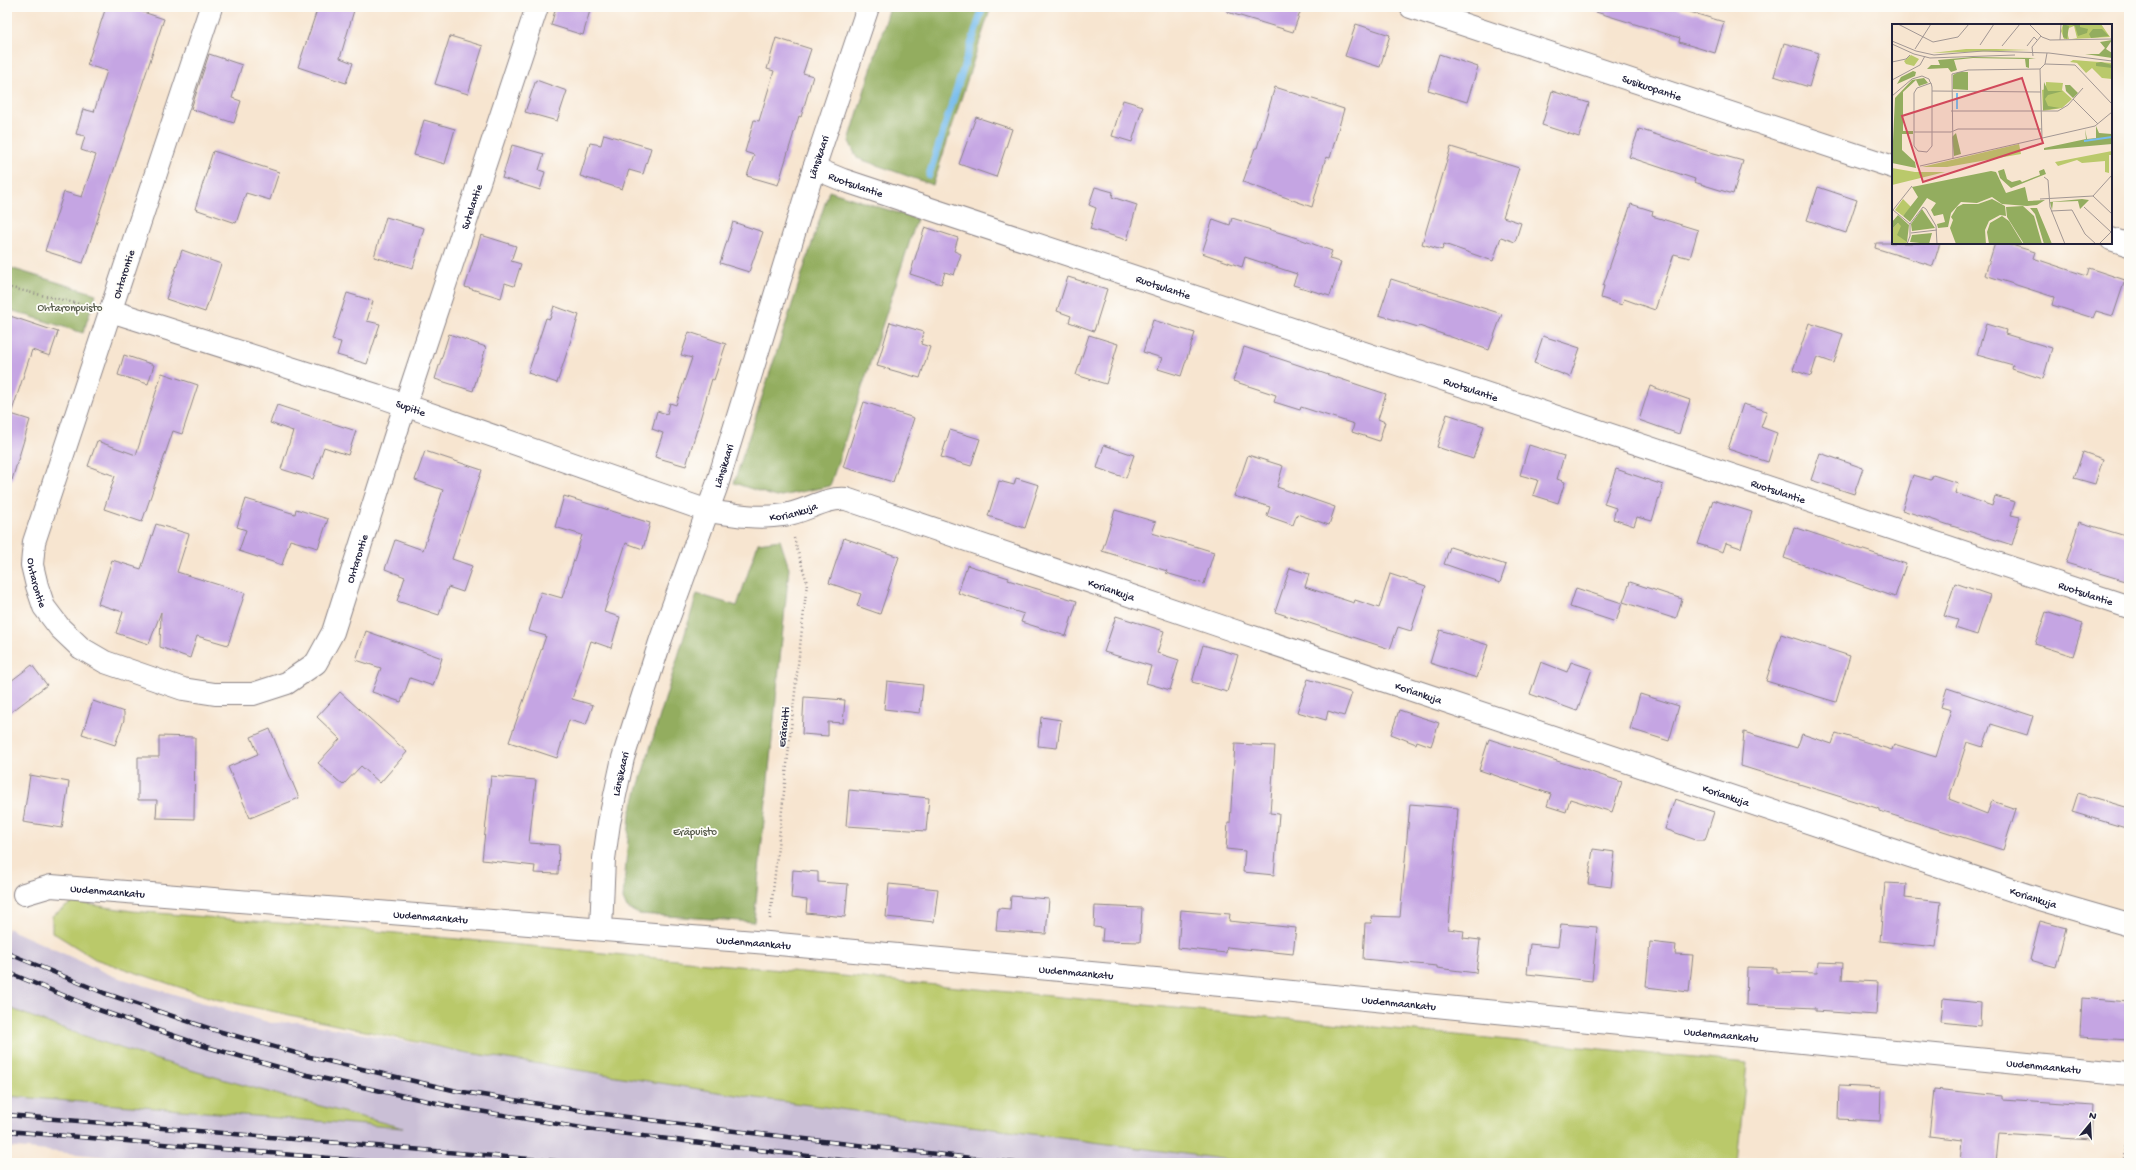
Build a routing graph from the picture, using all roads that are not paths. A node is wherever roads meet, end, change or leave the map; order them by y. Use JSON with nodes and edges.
{"nodes":[{"id":1,"x":211,"y":7,"type":"edge"},
{"id":2,"x":537,"y":7,"type":"edge"},
{"id":3,"x":868,"y":7,"type":"edge"},
{"id":4,"x":1411,"y":7,"type":"edge"},
{"id":5,"x":1892,"y":167,"type":"edge"},
{"id":6,"x":814,"y":168,"type":"junction"},
{"id":7,"x":2112,"y":239,"type":"edge"},
{"id":8,"x":2129,"y":245,"type":"edge"},
{"id":9,"x":111,"y":311,"type":"junction"},
{"id":10,"x":406,"y":405,"type":"junction"},
{"id":11,"x":708,"y":511,"type":"junction"},
{"id":12,"x":2129,"y":607,"type":"edge"},
{"id":13,"x":24,"y":894,"type":"dead end"},
{"id":14,"x":2129,"y":925,"type":"edge"},
{"id":15,"x":601,"y":929,"type":"junction"},
{"id":16,"x":2129,"y":1074,"type":"edge"}],
"edges":[{"from":1,"to":9,"type":"street","name":"Ohtarontie"},
{"from":2,"to":10,"type":"street","name":"Sutelantie"},
{"from":3,"to":6,"type":"street","name":"Länsikaari"},
{"from":4,"to":5,"type":"street","name":"Susikuopantie"},
{"from":6,"to":11,"type":"street","name":"Länsikaari"},
{"from":6,"to":12,"type":"street","name":"Ruotsulantie"},
{"from":7,"to":8,"type":"street"},
{"from":9,"to":10,"type":"street","name":"Supitie"},
{"from":9,"to":10,"type":"street","name":"Ohtarontie"},
{"from":10,"to":11,"type":"street","name":"Supitie"},
{"from":11,"to":14,"type":"street","name":"Koriankuja"},
{"from":11,"to":15,"type":"street","name":"Länsikaari"},
{"from":13,"to":15,"type":"street","name":"Uudenmaankatu"},
{"from":15,"to":16,"type":"street","name":"Uudenmaankatu"}]}
